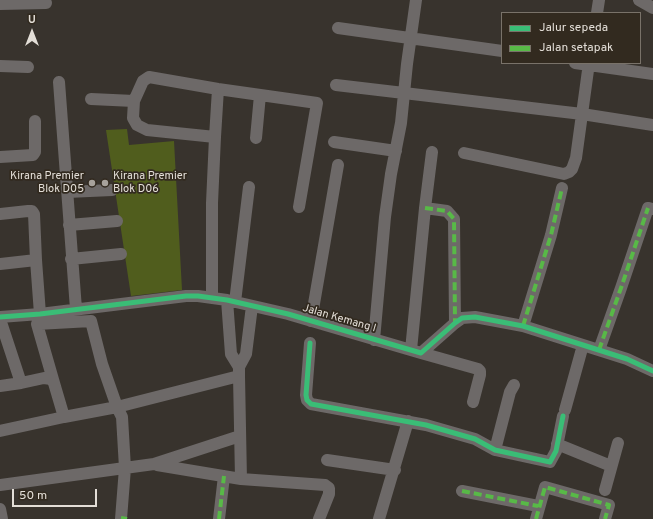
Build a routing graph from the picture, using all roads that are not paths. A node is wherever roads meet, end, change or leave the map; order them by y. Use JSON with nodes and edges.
{"nodes":[{"id":1,"x":416,"y":0,"type":"edge"},
{"id":2,"x":599,"y":0,"type":"edge"},
{"id":3,"x":46,"y":3,"type":"dead end"},
{"id":4,"x":0,"y":4,"type":"edge"},
{"id":5,"x":597,"y":12,"type":"edge"},
{"id":6,"x":338,"y":28,"type":"dead end"},
{"id":7,"x":412,"y":38,"type":"junction"},
{"id":8,"x":501,"y":51,"type":"edge"},
{"id":9,"x":589,"y":64,"type":"edge"},
{"id":10,"x":0,"y":66,"type":"edge"},
{"id":11,"x":28,"y":67,"type":"dead end"},
{"id":12,"x":653,"y":74,"type":"edge"},
{"id":13,"x":59,"y":82,"type":"dead end"},
{"id":14,"x":336,"y":85,"type":"dead end"},
{"id":15,"x":218,"y":89,"type":"junction"},
{"id":16,"x":404,"y":93,"type":"junction"},
{"id":17,"x":260,"y":95,"type":"junction"},
{"id":18,"x":91,"y":99,"type":"dead end"},
{"id":19,"x":134,"y":101,"type":"junction"},
{"id":20,"x":582,"y":114,"type":"junction"},
{"id":21,"x":35,"y":120,"type":"dead end"},
{"id":22,"x":653,"y":125,"type":"edge"},
{"id":23,"x":215,"y":137,"type":"junction"},
{"id":24,"x":256,"y":138,"type":"dead end"},
{"id":25,"x":334,"y":142,"type":"dead end"},
{"id":26,"x":396,"y":151,"type":"junction"},
{"id":27,"x":432,"y":152,"type":"dead end"},
{"id":28,"x":464,"y":153,"type":"dead end"},
{"id":29,"x":0,"y":157,"type":"edge"},
{"id":30,"x":338,"y":165,"type":"dead end"},
{"id":31,"x":249,"y":187,"type":"dead end"},
{"id":32,"x":562,"y":188,"type":"dead end"},
{"id":33,"x":112,"y":190,"type":"dead end"},
{"id":34,"x":67,"y":192,"type":"junction"},
{"id":35,"x":299,"y":207,"type":"dead end"},
{"id":36,"x":424,"y":208,"type":"junction"},
{"id":37,"x":653,"y":209,"type":"edge"},
{"id":38,"x":0,"y":214,"type":"edge"},
{"id":39,"x":116,"y":221,"type":"dead end"},
{"id":40,"x":69,"y":225,"type":"junction"},
{"id":41,"x":121,"y":254,"type":"dead end"},
{"id":42,"x":71,"y":259,"type":"junction"},
{"id":43,"x":36,"y":260,"type":"junction"},
{"id":44,"x":0,"y":264,"type":"edge"},
{"id":45,"x":212,"y":298,"type":"junction"},
{"id":46,"x":231,"y":301,"type":"junction"},
{"id":47,"x":252,"y":306,"type":"junction"},
{"id":48,"x":76,"y":310,"type":"junction"},
{"id":49,"x":40,"y":314,"type":"junction"},
{"id":50,"x":311,"y":320,"type":"junction"},
{"id":51,"x":1,"y":321,"type":"edge"},
{"id":52,"x":455,"y":323,"type":"junction"},
{"id":53,"x":523,"y":326,"type":"junction"},
{"id":54,"x":374,"y":340,"type":"junction"},
{"id":55,"x":310,"y":343,"type":"dead end"},
{"id":56,"x":583,"y":345,"type":"junction"},
{"id":57,"x":599,"y":350,"type":"junction"},
{"id":58,"x":416,"y":352,"type":"junction"},
{"id":59,"x":239,"y":371,"type":"junction"},
{"id":60,"x":653,"y":371,"type":"edge"},
{"id":61,"x":21,"y":383,"type":"junction"},
{"id":62,"x":54,"y":383,"type":"junction"},
{"id":63,"x":514,"y":385,"type":"dead end"},
{"id":64,"x":0,"y":386,"type":"edge"},
{"id":65,"x":473,"y":402,"type":"dead end"},
{"id":66,"x":117,"y":406,"type":"junction"},
{"id":67,"x":64,"y":417,"type":"junction"},
{"id":68,"x":408,"y":421,"type":"junction"},
{"id":69,"x":0,"y":431,"type":"edge"},
{"id":70,"x":240,"y":436,"type":"junction"},
{"id":71,"x":618,"y":443,"type":"dead end"},
{"id":72,"x":557,"y":444,"type":"junction"},
{"id":73,"x":495,"y":450,"type":"junction"},
{"id":74,"x":327,"y":460,"type":"dead end"},
{"id":75,"x":154,"y":464,"type":"junction"},
{"id":76,"x":611,"y":466,"type":"junction"},
{"id":77,"x":125,"y":468,"type":"junction"},
{"id":78,"x":395,"y":470,"type":"junction"},
{"id":79,"x":224,"y":476,"type":"junction"},
{"id":80,"x":241,"y":479,"type":"junction"},
{"id":81,"x":0,"y":485,"type":"edge"},
{"id":82,"x":605,"y":490,"type":"dead end"},
{"id":83,"x":462,"y":491,"type":"dead end"},
{"id":84,"x":538,"y":506,"type":"junction"},
{"id":85,"x":0,"y":509,"type":"edge"},
{"id":86,"x":2,"y":519,"type":"edge"},
{"id":87,"x":121,"y":519,"type":"edge"},
{"id":88,"x":219,"y":519,"type":"edge"},
{"id":89,"x":319,"y":519,"type":"edge"},
{"id":90,"x":379,"y":519,"type":"edge"},
{"id":91,"x":536,"y":519,"type":"edge"},
{"id":92,"x":605,"y":519,"type":"edge"}],
"edges":[{"from":1,"to":7,"type":"street"},
{"from":2,"to":5,"type":"street"},
{"from":3,"to":4,"type":"street"},
{"from":6,"to":7,"type":"street"},
{"from":7,"to":8,"type":"street"},
{"from":7,"to":16,"type":"street"},
{"from":9,"to":12,"type":"street"},
{"from":9,"to":20,"type":"street"},
{"from":10,"to":11,"type":"street"},
{"from":13,"to":34,"type":"street"},
{"from":14,"to":16,"type":"street"},
{"from":15,"to":17,"type":"street"},
{"from":15,"to":19,"type":"street"},
{"from":15,"to":23,"type":"street"},
{"from":16,"to":20,"type":"street"},
{"from":16,"to":26,"type":"street"},
{"from":17,"to":24,"type":"street"},
{"from":17,"to":35,"type":"street"},
{"from":18,"to":19,"type":"street"},
{"from":19,"to":23,"type":"street"},
{"from":20,"to":22,"type":"street"},
{"from":20,"to":28,"type":"street"},
{"from":21,"to":29,"type":"street"},
{"from":23,"to":45,"type":"street"},
{"from":25,"to":26,"type":"street"},
{"from":26,"to":54,"type":"street"},
{"from":27,"to":36,"type":"street"},
{"from":30,"to":50,"type":"street"},
{"from":31,"to":46,"type":"street"},
{"from":32,"to":53,"type":"street"},
{"from":33,"to":34,"type":"street"},
{"from":34,"to":40,"type":"street"},
{"from":36,"to":52,"type":"street"},
{"from":36,"to":58,"type":"street"},
{"from":37,"to":57,"type":"street"},
{"from":38,"to":43,"type":"street"},
{"from":39,"to":40,"type":"street"},
{"from":40,"to":42,"type":"street"},
{"from":41,"to":42,"type":"street"},
{"from":42,"to":48,"type":"street"},
{"from":43,"to":44,"type":"street"},
{"from":43,"to":49,"type":"street"},
{"from":45,"to":46,"type":"street","name":"Jalan Kemang I"},
{"from":45,"to":48,"type":"street","name":"Jalan Kemang I"},
{"from":46,"to":47,"type":"street","name":"Jalan Kemang I"},
{"from":46,"to":59,"type":"street"},
{"from":47,"to":50,"type":"street","name":"Jalan Kemang I"},
{"from":47,"to":59,"type":"street"},
{"from":48,"to":49,"type":"street","name":"Jalan Kemang I"},
{"from":49,"to":51,"type":"street","name":"Jalan Kemang I"},
{"from":50,"to":54,"type":"street","name":"Jalan Kemang I"},
{"from":51,"to":61,"type":"street"},
{"from":52,"to":53,"type":"street"},
{"from":52,"to":58,"type":"street"},
{"from":53,"to":56,"type":"street"},
{"from":54,"to":58,"type":"street","name":"Jalan Kemang I"},
{"from":55,"to":68,"type":"street"},
{"from":56,"to":57,"type":"street"},
{"from":56,"to":72,"type":"street"},
{"from":57,"to":60,"type":"street"},
{"from":58,"to":65,"type":"street","name":"Jalan Kemang I"},
{"from":59,"to":66,"type":"street"},
{"from":59,"to":70,"type":"street"},
{"from":61,"to":62,"type":"street"},
{"from":61,"to":64,"type":"street"},
{"from":62,"to":66,"type":"street"},
{"from":62,"to":67,"type":"street"},
{"from":63,"to":73,"type":"street"},
{"from":66,"to":67,"type":"street"},
{"from":66,"to":77,"type":"street"},
{"from":67,"to":69,"type":"street"},
{"from":68,"to":73,"type":"street"},
{"from":68,"to":78,"type":"street"},
{"from":70,"to":75,"type":"street"},
{"from":70,"to":80,"type":"street"},
{"from":71,"to":76,"type":"street"},
{"from":72,"to":73,"type":"street"},
{"from":72,"to":76,"type":"street"},
{"from":74,"to":78,"type":"street"},
{"from":75,"to":77,"type":"street"},
{"from":75,"to":79,"type":"street"},
{"from":76,"to":82,"type":"street"},
{"from":77,"to":81,"type":"street"},
{"from":77,"to":87,"type":"street"},
{"from":78,"to":90,"type":"street"},
{"from":79,"to":80,"type":"street"},
{"from":79,"to":88,"type":"street"},
{"from":80,"to":89,"type":"street"},
{"from":83,"to":84,"type":"street"},
{"from":84,"to":91,"type":"street"},
{"from":84,"to":92,"type":"street"},
{"from":85,"to":86,"type":"street"}]}
